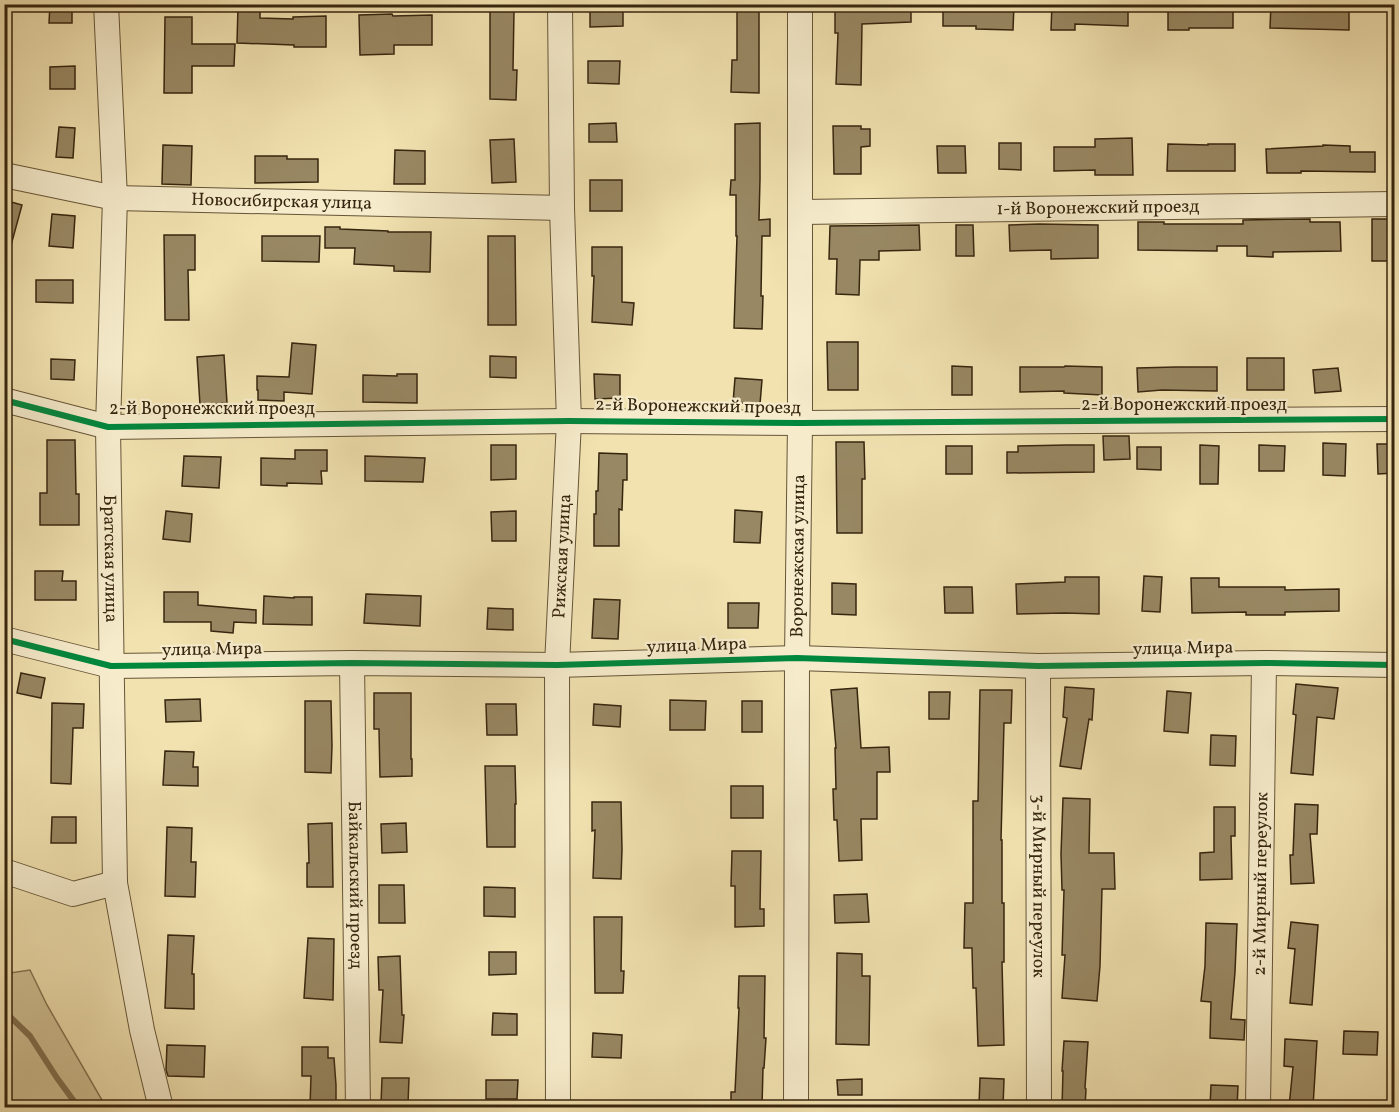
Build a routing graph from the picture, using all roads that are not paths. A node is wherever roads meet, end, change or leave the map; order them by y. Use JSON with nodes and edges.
{"nodes":[{"id":1,"x":106,"y":4,"type":"edge"},
{"id":2,"x":560,"y":4,"type":"edge"},
{"id":3,"x":800,"y":4,"type":"edge"},
{"id":4,"x":4,"y":175,"type":"edge"},
{"id":5,"x":115,"y":198,"type":"junction"},
{"id":6,"x":1395,"y":204,"type":"edge"},
{"id":7,"x":562,"y":208,"type":"junction"},
{"id":8,"x":801,"y":212,"type":"junction"},
{"id":9,"x":4,"y":400,"type":"edge"},
{"id":10,"x":1395,"y":419,"type":"edge"},
{"id":11,"x":569,"y":421,"type":"junction"},
{"id":12,"x":800,"y":423,"type":"junction"},
{"id":13,"x":108,"y":427,"type":"junction"},
{"id":14,"x":4,"y":639,"type":"edge"},
{"id":15,"x":797,"y":658,"type":"junction"},
{"id":16,"x":352,"y":663,"type":"junction"},
{"id":17,"x":1264,"y":663,"type":"junction"},
{"id":18,"x":557,"y":665,"type":"junction"},
{"id":19,"x":1395,"y":665,"type":"edge"},
{"id":20,"x":111,"y":666,"type":"junction"},
{"id":21,"x":1038,"y":666,"type":"junction"},
{"id":22,"x":4,"y":871,"type":"edge"},
{"id":23,"x":115,"y":883,"type":"junction"},
{"id":24,"x":161,"y":1107,"type":"edge"},
{"id":25,"x":358,"y":1107,"type":"edge"},
{"id":26,"x":558,"y":1107,"type":"edge"},
{"id":27,"x":796,"y":1107,"type":"edge"},
{"id":28,"x":1039,"y":1107,"type":"edge"},
{"id":29,"x":1258,"y":1107,"type":"edge"}],
"edges":[{"from":1,"to":5,"type":"street","name":"Братская улица"},
{"from":2,"to":7,"type":"street","name":"Рижская улица"},
{"from":3,"to":8,"type":"street","name":"Воронежская улица"},
{"from":4,"to":5,"type":"street","name":"Новосибирская улица"},
{"from":5,"to":7,"type":"street","name":"Новосибирская улица"},
{"from":5,"to":13,"type":"street","name":"Братская улица"},
{"from":6,"to":8,"type":"street","name":"1-й Воронежский проезд"},
{"from":7,"to":11,"type":"street","name":"Рижская улица"},
{"from":8,"to":12,"type":"street","name":"Воронежская улица"},
{"from":9,"to":13,"type":"street","name":"2-й Воронежский проезд"},
{"from":10,"to":12,"type":"street","name":"2-й Воронежский проезд"},
{"from":11,"to":12,"type":"street","name":"2-й Воронежский проезд"},
{"from":11,"to":13,"type":"street","name":"2-й Воронежский проезд"},
{"from":11,"to":18,"type":"street","name":"Рижская улица"},
{"from":12,"to":15,"type":"street","name":"Воронежская улица"},
{"from":13,"to":20,"type":"street","name":"Братская улица"},
{"from":14,"to":20,"type":"street","name":"улица Мира"},
{"from":15,"to":18,"type":"street","name":"улица Мира"},
{"from":15,"to":21,"type":"street","name":"улица Мира"},
{"from":15,"to":27,"type":"street","name":"Воронежская улица"},
{"from":16,"to":18,"type":"street","name":"улица Мира"},
{"from":16,"to":20,"type":"street","name":"улица Мира"},
{"from":16,"to":25,"type":"street","name":"Байкальский проезд"},
{"from":17,"to":19,"type":"street","name":"улица Мира"},
{"from":17,"to":21,"type":"street","name":"улица Мира"},
{"from":17,"to":29,"type":"street","name":"2-й Мирный переулок"},
{"from":18,"to":26,"type":"street","name":"Рижская улица"},
{"from":20,"to":23,"type":"street","name":"Братская улица"},
{"from":21,"to":28,"type":"street","name":"3-й Мирный переулок"},
{"from":22,"to":23,"type":"street"},
{"from":23,"to":24,"type":"street","name":"Братская улица"}]}
